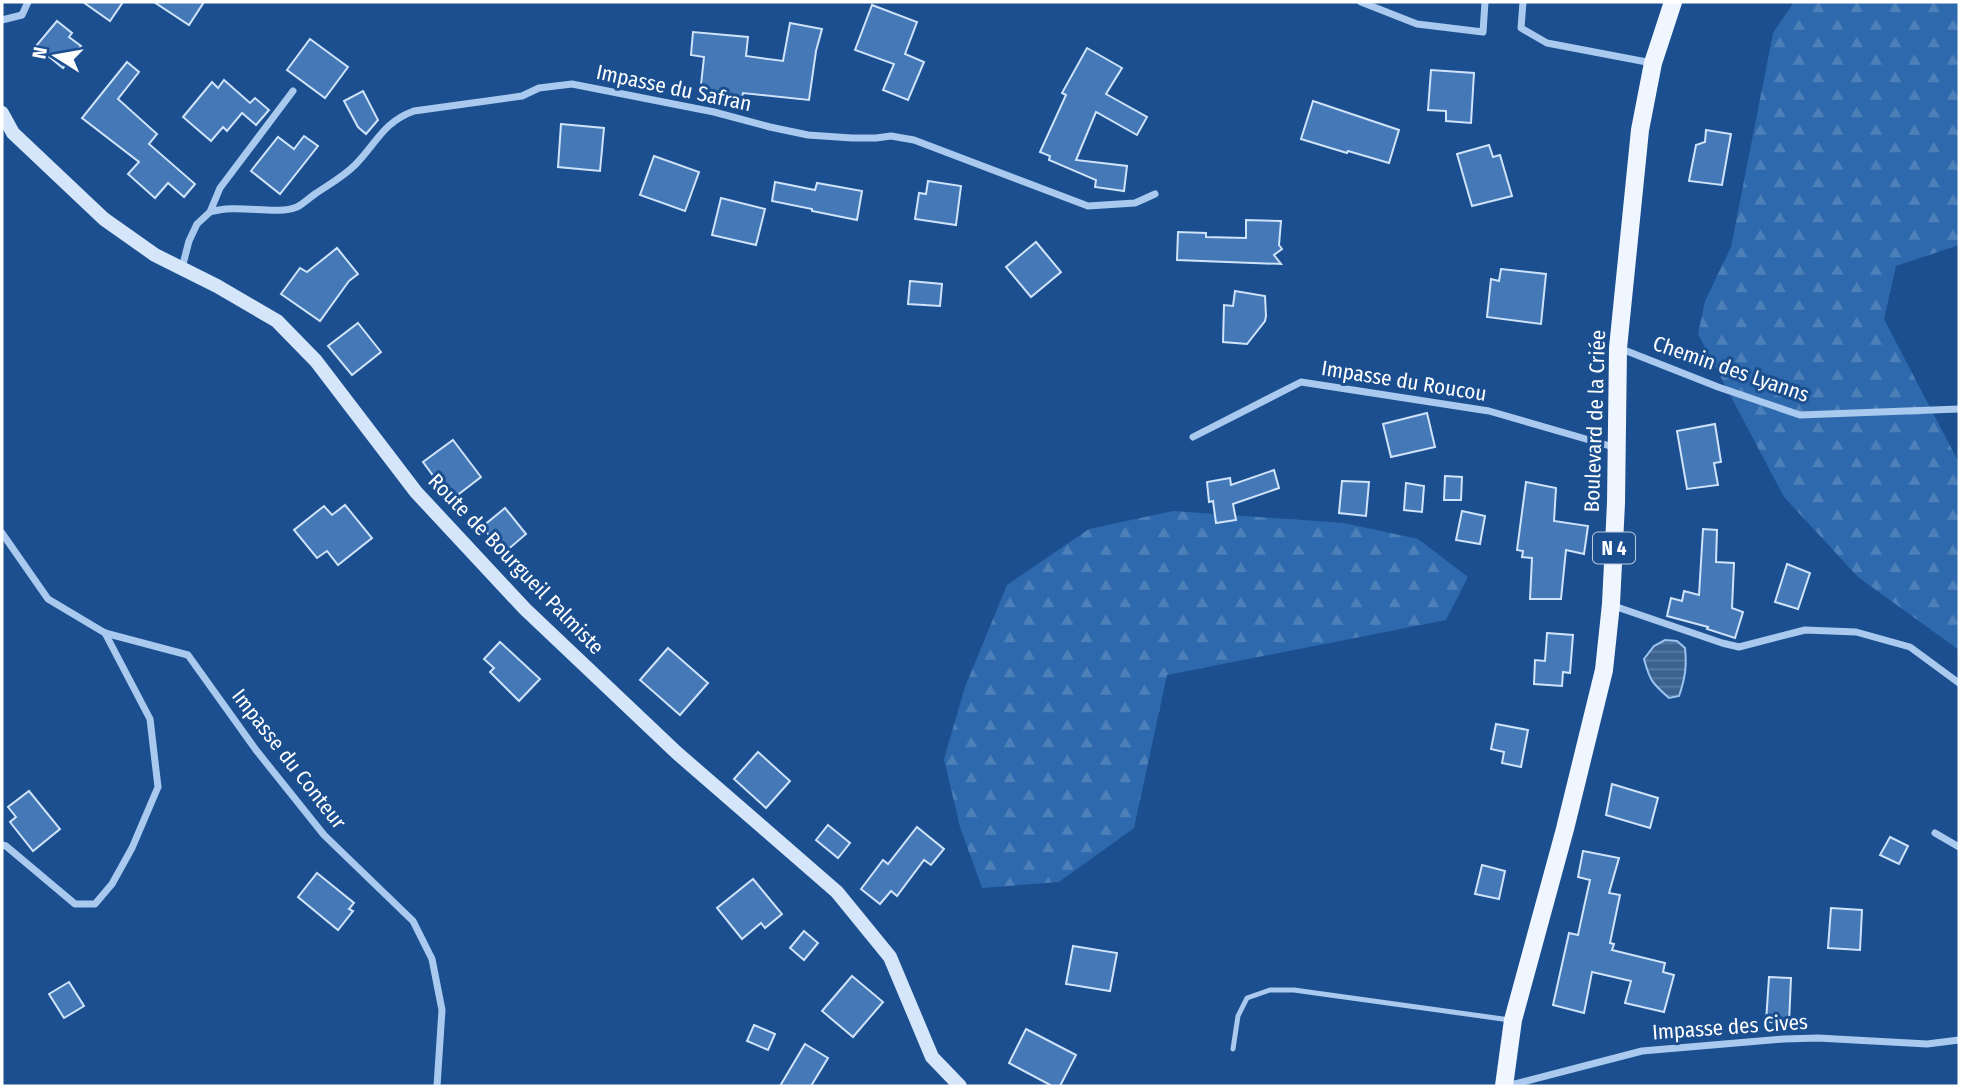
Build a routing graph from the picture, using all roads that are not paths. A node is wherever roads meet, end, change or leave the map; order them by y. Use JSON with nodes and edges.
{"nodes":[{"id":1,"x":27,"y":2,"type":"edge"},
{"id":2,"x":33,"y":2,"type":"edge"},
{"id":3,"x":1361,"y":2,"type":"edge"},
{"id":4,"x":1485,"y":2,"type":"edge"},
{"id":5,"x":1523,"y":2,"type":"edge"},
{"id":6,"x":1673,"y":2,"type":"edge"},
{"id":7,"x":22,"y":15,"type":"junction"},
{"id":8,"x":2,"y":20,"type":"edge"},
{"id":9,"x":1653,"y":63,"type":"junction"},
{"id":10,"x":293,"y":91,"type":"dead end"},
{"id":11,"x":2,"y":113,"type":"edge"},
{"id":12,"x":7,"y":133,"type":"edge"},
{"id":13,"x":1155,"y":194,"type":"dead end"},
{"id":14,"x":210,"y":212,"type":"junction"},
{"id":15,"x":181,"y":268,"type":"junction"},
{"id":16,"x":1618,"y":348,"type":"junction"},
{"id":17,"x":1959,"y":409,"type":"edge"},
{"id":18,"x":1193,"y":438,"type":"dead end"},
{"id":19,"x":1618,"y":448,"type":"junction"},
{"id":20,"x":2,"y":533,"type":"edge"},
{"id":21,"x":1611,"y":604,"type":"junction"},
{"id":22,"x":105,"y":632,"type":"junction"},
{"id":23,"x":1959,"y":682,"type":"edge"},
{"id":24,"x":1935,"y":833,"type":"dead end"},
{"id":25,"x":2,"y":845,"type":"edge"},
{"id":26,"x":1959,"y":847,"type":"edge"},
{"id":27,"x":1513,"y":1020,"type":"junction"},
{"id":28,"x":1959,"y":1040,"type":"edge"},
{"id":29,"x":1233,"y":1049,"type":"dead end"},
{"id":30,"x":437,"y":1086,"type":"edge"},
{"id":31,"x":960,"y":1086,"type":"edge"},
{"id":32,"x":1505,"y":1086,"type":"edge"}],
"edges":[{"from":1,"to":7,"type":"street"},
{"from":2,"to":7,"type":"street"},
{"from":3,"to":4,"type":"street"},
{"from":5,"to":9,"type":"street"},
{"from":6,"to":9,"type":"main road","name":"Boulevard de la Criée","number":"N 4"},
{"from":7,"to":8,"type":"street"},
{"from":9,"to":16,"type":"main road","name":"Boulevard de la Criée","number":"N 4"},
{"from":10,"to":14,"type":"street"},
{"from":11,"to":12,"type":"street","name":"Route de Bourgueil Palmiste"},
{"from":12,"to":15,"type":"street","name":"Route de Bourgueil Palmiste"},
{"from":13,"to":14,"type":"street","name":"Impasse du Safran"},
{"from":14,"to":15,"type":"street"},
{"from":15,"to":31,"type":"street","name":"Route de Bourgueil Palmiste"},
{"from":16,"to":17,"type":"street","name":"Chemin des Lyanns"},
{"from":16,"to":19,"type":"main road","name":"Boulevard de la Criée","number":"N 4"},
{"from":18,"to":19,"type":"street","name":"Impasse du Roucou"},
{"from":19,"to":21,"type":"main road","name":"Boulevard de la Criée","number":"N 4"},
{"from":20,"to":22,"type":"street","name":"Impasse du Conteur"},
{"from":21,"to":23,"type":"street"},
{"from":21,"to":27,"type":"main road","name":"Boulevard de la Criée","number":"N 4"},
{"from":22,"to":25,"type":"street"},
{"from":22,"to":30,"type":"street","name":"Impasse du Conteur"},
{"from":24,"to":26,"type":"street"},
{"from":27,"to":29,"type":"lane"},
{"from":27,"to":32,"type":"main road","name":"Boulevard de la Criée","number":"N 4"},
{"from":28,"to":32,"type":"street","name":"Impasse des Cives"}]}
